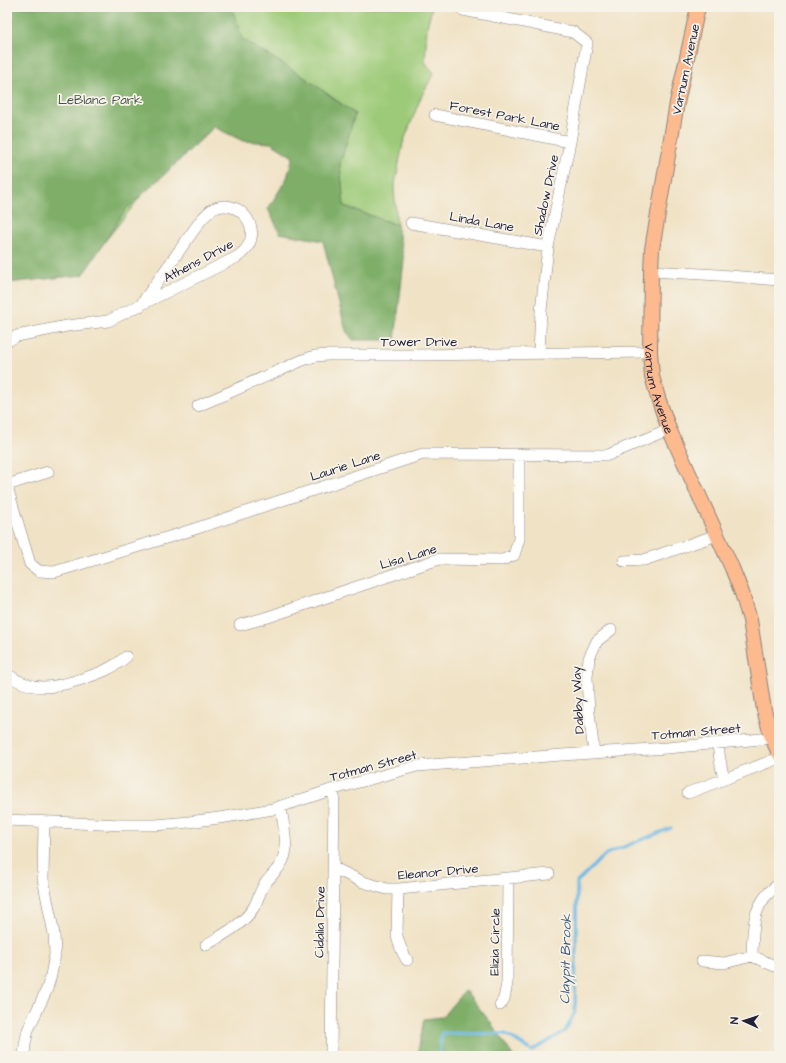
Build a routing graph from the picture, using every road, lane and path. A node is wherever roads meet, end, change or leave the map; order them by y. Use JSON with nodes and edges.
{"nodes":[{"id":1,"x":698,"y":7,"type":"edge"},
{"id":2,"x":463,"y":10,"type":"dead end"},
{"id":3,"x":435,"y":115,"type":"dead end"},
{"id":4,"x":570,"y":142,"type":"junction"},
{"id":5,"x":411,"y":223,"type":"dead end"},
{"id":6,"x":548,"y":248,"type":"junction"},
{"id":7,"x":650,"y":271,"type":"junction"},
{"id":8,"x":779,"y":280,"type":"edge"},
{"id":9,"x":140,"y":306,"type":"junction"},
{"id":10,"x":7,"y":341,"type":"edge"},
{"id":11,"x":650,"y":352,"type":"junction"},
{"id":12,"x":539,"y":354,"type":"junction"},
{"id":13,"x":198,"y":406,"type":"dead end"},
{"id":14,"x":669,"y":429,"type":"junction"},
{"id":15,"x":519,"y":454,"type":"junction"},
{"id":16,"x":48,"y":472,"type":"dead end"},
{"id":17,"x":7,"y":486,"type":"edge"},
{"id":18,"x":717,"y":535,"type":"junction"},
{"id":19,"x":624,"y":561,"type":"dead end"},
{"id":20,"x":240,"y":625,"type":"dead end"},
{"id":21,"x":611,"y":630,"type":"dead end"},
{"id":22,"x":126,"y":657,"type":"dead end"},
{"id":23,"x":7,"y":674,"type":"edge"},
{"id":24,"x":772,"y":738,"type":"junction"},
{"id":25,"x":718,"y":744,"type":"junction"},
{"id":26,"x":594,"y":753,"type":"junction"},
{"id":27,"x":779,"y":753,"type":"edge"},
{"id":28,"x":779,"y":758,"type":"edge"},
{"id":29,"x":724,"y":779,"type":"junction"},
{"id":30,"x":334,"y":789,"type":"junction"},
{"id":31,"x":688,"y":793,"type":"dead end"},
{"id":32,"x":281,"y":806,"type":"junction"},
{"id":33,"x":7,"y":820,"type":"edge"},
{"id":34,"x":44,"y":822,"type":"junction"},
{"id":35,"x":334,"y":868,"type":"junction"},
{"id":36,"x":549,"y":874,"type":"dead end"},
{"id":37,"x":508,"y":878,"type":"junction"},
{"id":38,"x":779,"y":884,"type":"edge"},
{"id":39,"x":398,"y":889,"type":"junction"},
{"id":40,"x":206,"y":944,"type":"dead end"},
{"id":41,"x":752,"y":956,"type":"junction"},
{"id":42,"x":407,"y":960,"type":"dead end"},
{"id":43,"x":702,"y":961,"type":"dead end"},
{"id":44,"x":777,"y":966,"type":"dead end"},
{"id":45,"x":500,"y":1005,"type":"dead end"},
{"id":46,"x":24,"y":1056,"type":"edge"},
{"id":47,"x":331,"y":1056,"type":"edge"}],
"edges":[{"from":1,"to":7,"type":"main road","name":"Varnum Avenue"},
{"from":2,"to":4,"type":"street","name":"Shadow Drive"},
{"from":3,"to":4,"type":"street","name":"Forest Park Lane"},
{"from":4,"to":6,"type":"street","name":"Shadow Drive"},
{"from":5,"to":6,"type":"street","name":"Linda Lane"},
{"from":6,"to":12,"type":"street","name":"Shadow Drive"},
{"from":7,"to":8,"type":"street"},
{"from":7,"to":11,"type":"main road","name":"Varnum Avenue"},
{"from":9,"to":9,"type":"street","name":"Athens Drive"},
{"from":9,"to":10,"type":"street","name":"Athens Drive"},
{"from":11,"to":12,"type":"street","name":"Tower Drive"},
{"from":11,"to":14,"type":"main road","name":"Varnum Avenue"},
{"from":12,"to":13,"type":"street","name":"Tower Drive"},
{"from":14,"to":15,"type":"street","name":"Laurie Lane"},
{"from":14,"to":18,"type":"main road","name":"Varnum Avenue"},
{"from":15,"to":17,"type":"street","name":"Laurie Lane"},
{"from":15,"to":20,"type":"street","name":"Lisa Lane"},
{"from":16,"to":17,"type":"street"},
{"from":18,"to":19,"type":"street"},
{"from":18,"to":24,"type":"main road","name":"Varnum Avenue"},
{"from":21,"to":26,"type":"street","name":"Dabby Way"},
{"from":22,"to":23,"type":"street"},
{"from":24,"to":25,"type":"street","name":"Totman Street"},
{"from":24,"to":27,"type":"main road","name":"Varnum Avenue"},
{"from":25,"to":26,"type":"street","name":"Totman Street"},
{"from":25,"to":29,"type":"street"},
{"from":26,"to":30,"type":"street","name":"Totman Street"},
{"from":28,"to":29,"type":"street"},
{"from":29,"to":31,"type":"street"},
{"from":30,"to":32,"type":"street","name":"Totman Street"},
{"from":30,"to":35,"type":"street","name":"Cidalia Drive"},
{"from":32,"to":34,"type":"street","name":"Totman Street"},
{"from":32,"to":40,"type":"street"},
{"from":33,"to":34,"type":"street","name":"Totman Street"},
{"from":34,"to":46,"type":"street"},
{"from":35,"to":39,"type":"street","name":"Eleanor Drive"},
{"from":35,"to":47,"type":"street","name":"Cidalia Drive"},
{"from":36,"to":37,"type":"street","name":"Eleanor Drive"},
{"from":37,"to":39,"type":"street","name":"Eleanor Drive"},
{"from":37,"to":45,"type":"street","name":"Elizia Circle"},
{"from":38,"to":41,"type":"street"},
{"from":39,"to":42,"type":"street"},
{"from":41,"to":43,"type":"street"},
{"from":41,"to":44,"type":"street"}]}
